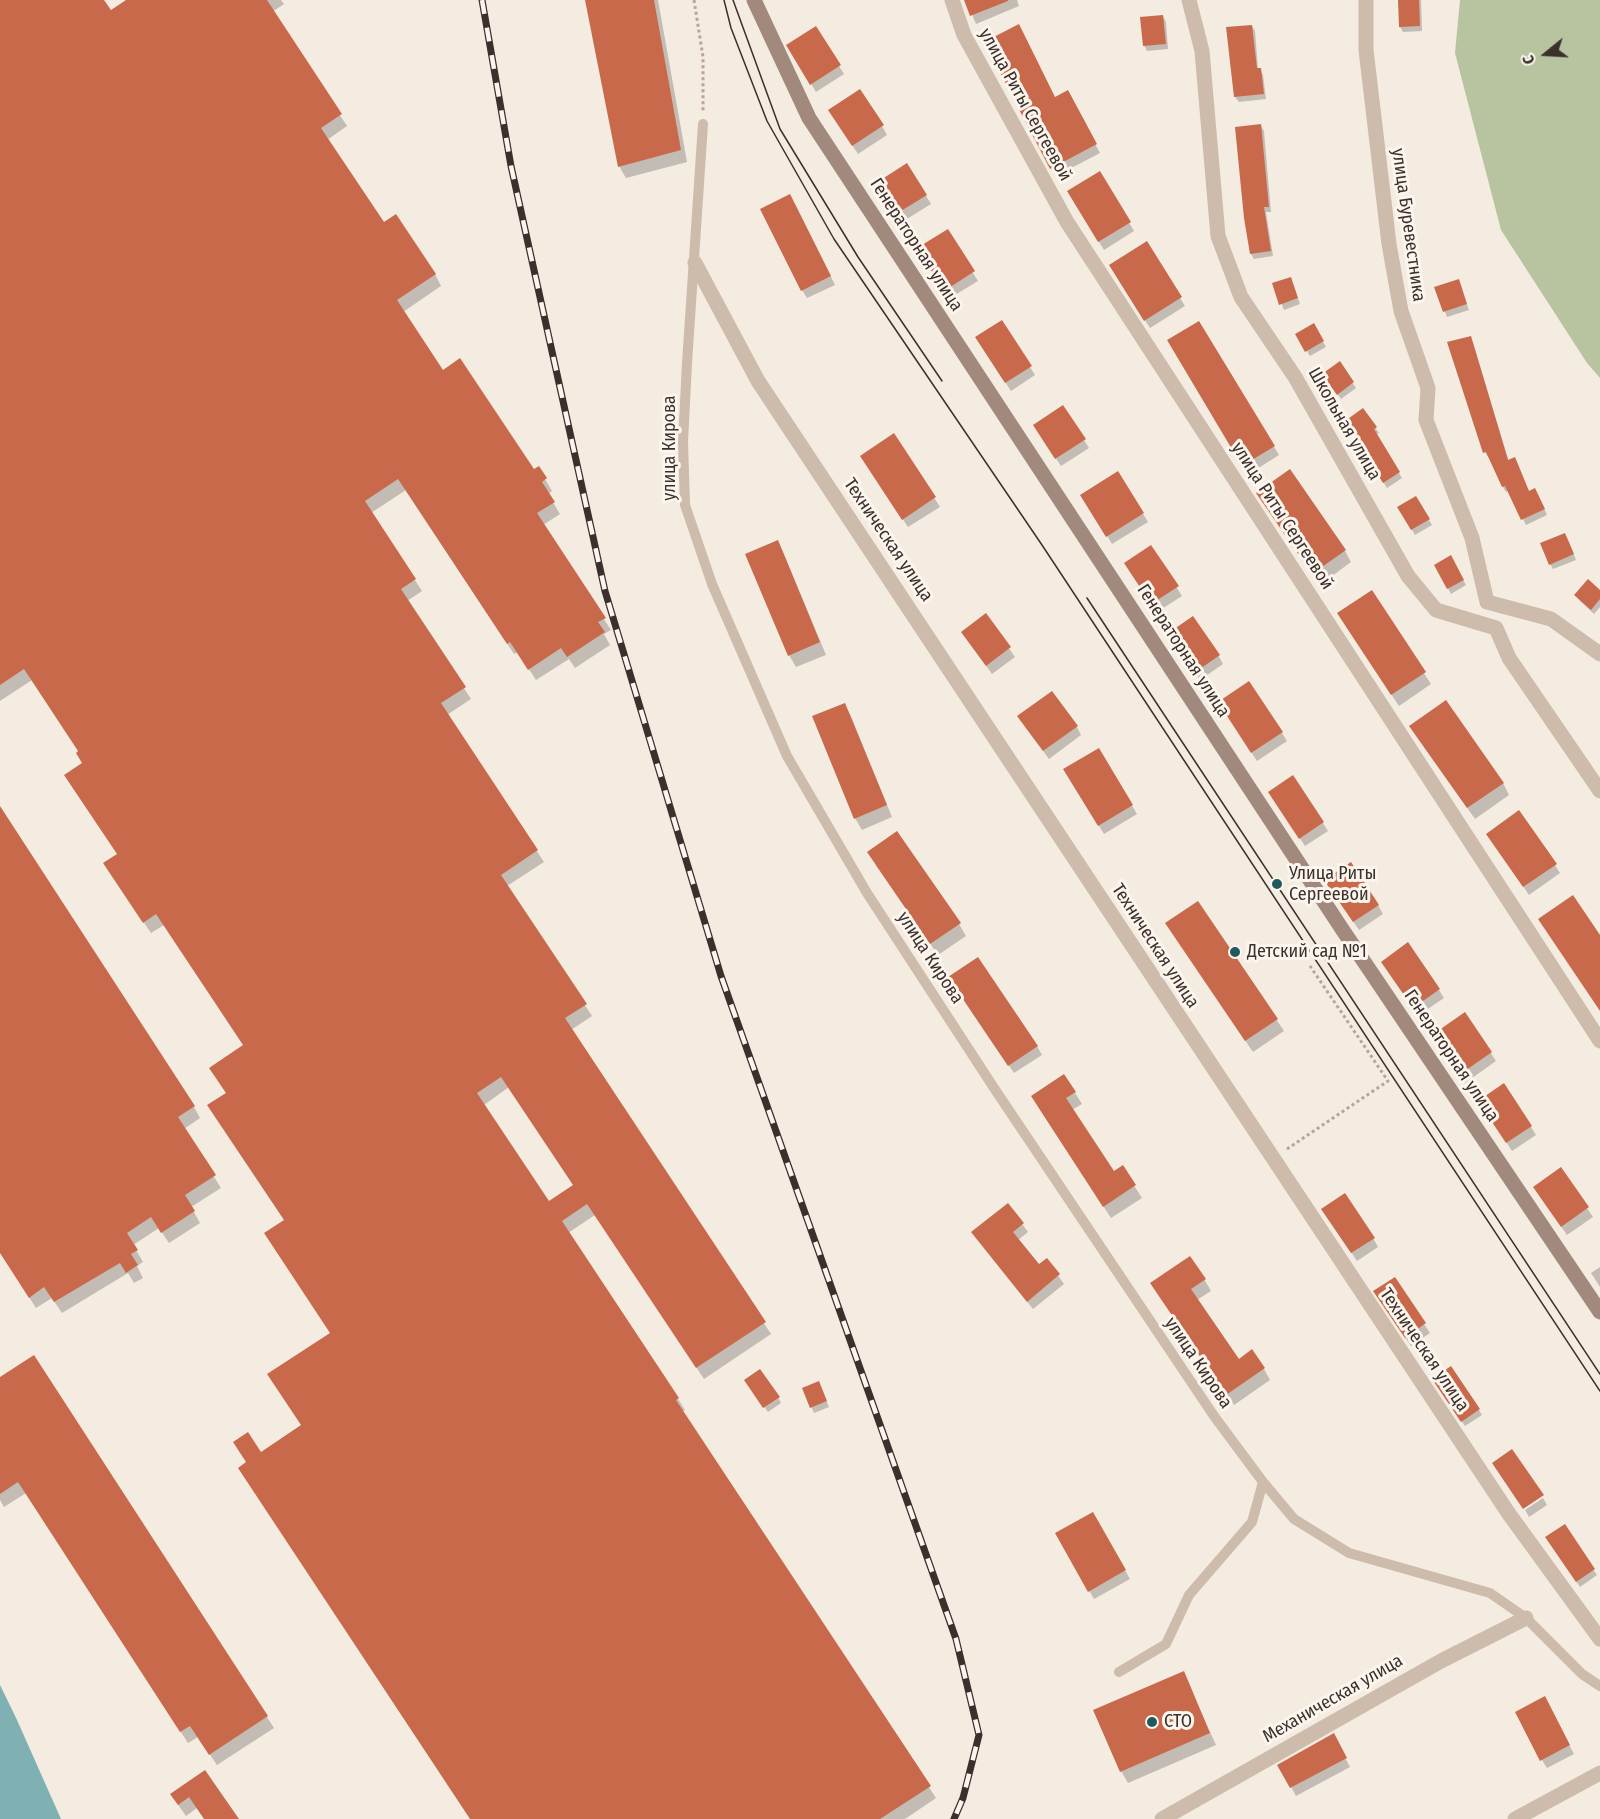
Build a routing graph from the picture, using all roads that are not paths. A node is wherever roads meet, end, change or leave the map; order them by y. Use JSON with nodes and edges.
{"nodes":[{"id":1,"x":754,"y":0,"type":"edge"},
{"id":2,"x":951,"y":0,"type":"edge"},
{"id":3,"x":1189,"y":0,"type":"edge"},
{"id":4,"x":1366,"y":0,"type":"edge"},
{"id":5,"x":703,"y":124,"type":"road end"},
{"id":6,"x":695,"y":263,"type":"junction"},
{"id":7,"x":1487,"y":602,"type":"junction"},
{"id":8,"x":1496,"y":628,"type":"junction"},
{"id":9,"x":1600,"y":654,"type":"edge"},
{"id":10,"x":1600,"y":792,"type":"edge"},
{"id":11,"x":1600,"y":1041,"type":"edge"},
{"id":12,"x":1600,"y":1312,"type":"edge"},
{"id":13,"x":1263,"y":1482,"type":"junction"},
{"id":14,"x":1526,"y":1618,"type":"junction"},
{"id":15,"x":1600,"y":1639,"type":"edge"},
{"id":16,"x":1119,"y":1672,"type":"dead end"},
{"id":17,"x":1600,"y":1686,"type":"edge"},
{"id":18,"x":1600,"y":1773,"type":"edge"},
{"id":19,"x":1162,"y":1819,"type":"edge"},
{"id":20,"x":1515,"y":1819,"type":"edge"}],
"edges":[{"from":1,"to":12,"type":"main road","name":"Генераторная улица"},
{"from":2,"to":11,"type":"street","name":"улица Риты Сергеевой"},
{"from":3,"to":8,"type":"street","name":"Школьная улица"},
{"from":4,"to":7,"type":"street","name":"улица Буревестника"},
{"from":5,"to":6,"type":"lane","name":"улица Кирова"},
{"from":6,"to":13,"type":"lane","name":"улица Кирова"},
{"from":6,"to":15,"type":"street","name":"Техническая улица"},
{"from":7,"to":8,"type":"street","name":"улица Буревестника"},
{"from":7,"to":9,"type":"street"},
{"from":8,"to":10,"type":"street"},
{"from":13,"to":14,"type":"lane","name":"улица Кирова"},
{"from":13,"to":16,"type":"lane"},
{"from":14,"to":17,"type":"lane","name":"улица Кирова"},
{"from":14,"to":19,"type":"street","name":"Механическая улица"},
{"from":18,"to":20,"type":"street"}]}
